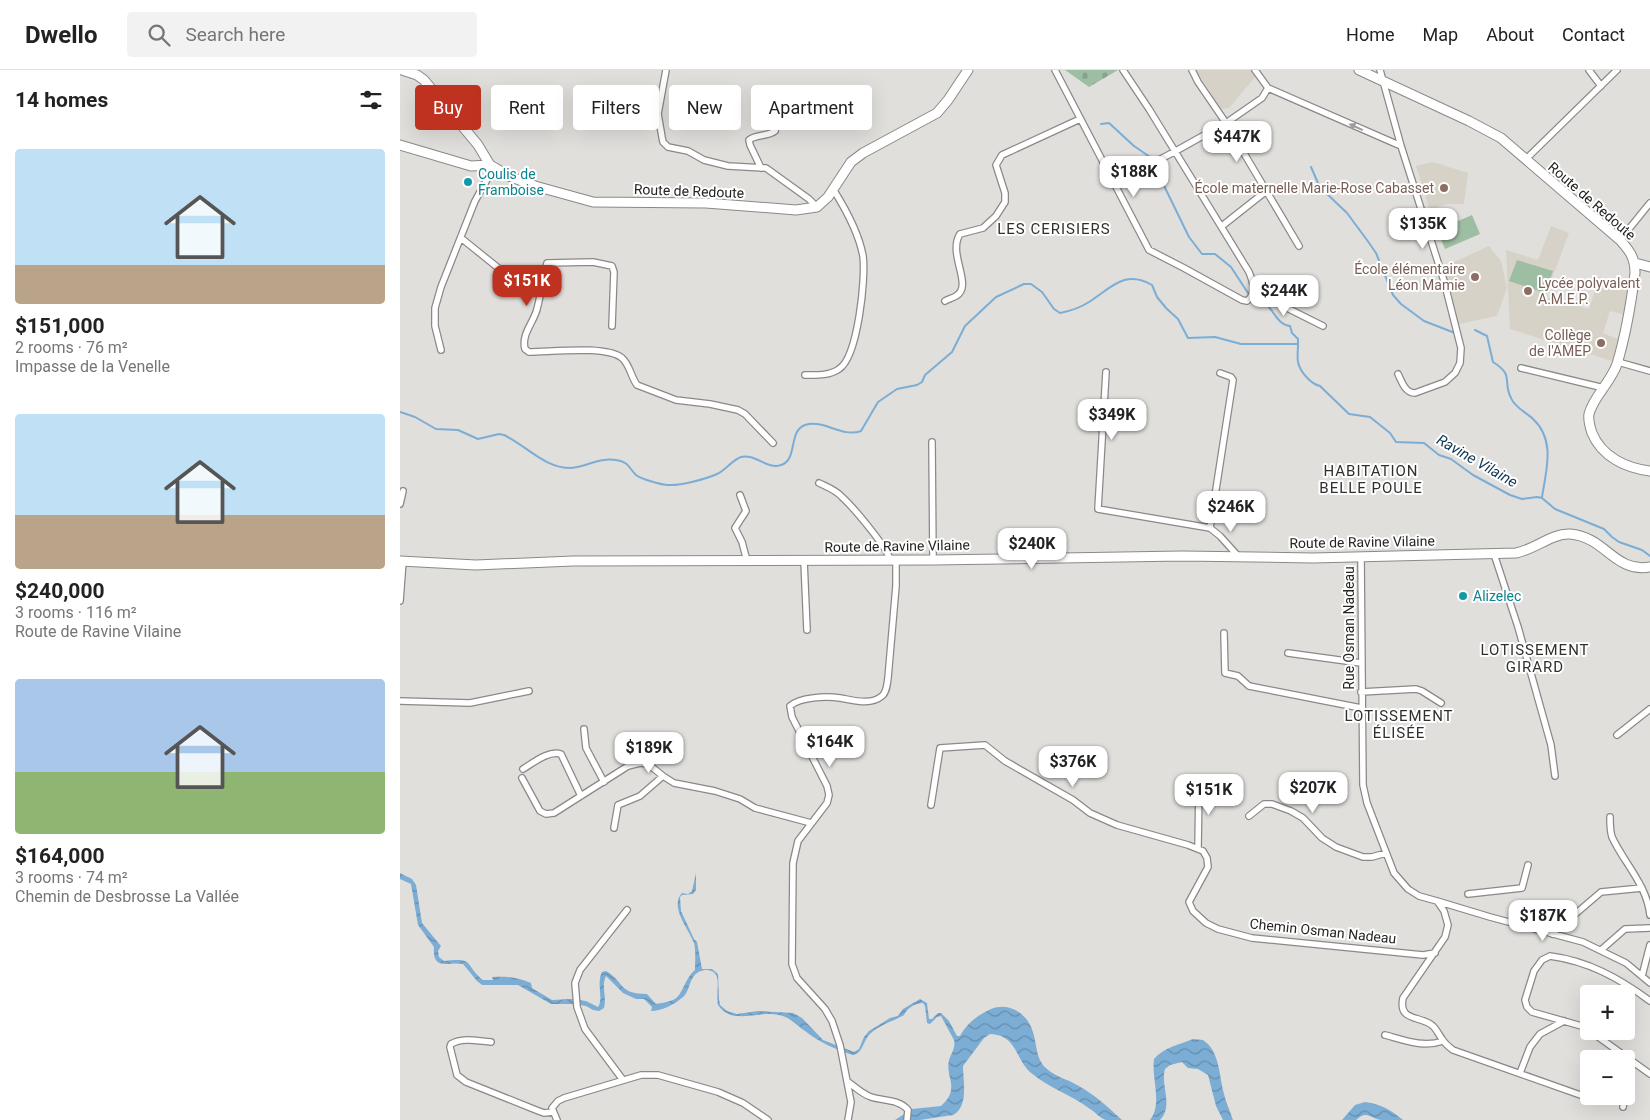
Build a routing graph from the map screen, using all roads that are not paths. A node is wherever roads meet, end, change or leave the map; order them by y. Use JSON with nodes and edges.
{"nodes":[{"id":1,"x":402,"y":70,"type":"edge"},
{"id":2,"x":666,"y":70,"type":"edge"},
{"id":3,"x":968,"y":70,"type":"edge"},
{"id":4,"x":1054,"y":70,"type":"edge"},
{"id":5,"x":1122,"y":70,"type":"edge"},
{"id":6,"x":1192,"y":70,"type":"edge"},
{"id":7,"x":1255,"y":70,"type":"edge"},
{"id":8,"x":1359,"y":70,"type":"edge"},
{"id":9,"x":1380,"y":70,"type":"edge"},
{"id":10,"x":1589,"y":70,"type":"edge"},
{"id":11,"x":1617,"y":70,"type":"edge"},
{"id":12,"x":1384,"y":82,"type":"junction"},
{"id":13,"x":1601,"y":86,"type":"junction"},
{"id":14,"x":1268,"y":88,"type":"junction"},
{"id":15,"x":1080,"y":119,"type":"junction"},
{"id":16,"x":1226,"y":123,"type":"junction"},
{"id":17,"x":776,"y":130,"type":"edge"},
{"id":18,"x":400,"y":145,"type":"edge"},
{"id":19,"x":1401,"y":146,"type":"junction"},
{"id":20,"x":1174,"y":152,"type":"junction"},
{"id":21,"x":1525,"y":160,"type":"junction"},
{"id":22,"x":492,"y":166,"type":"junction"},
{"id":23,"x":761,"y":168,"type":"junction"},
{"id":24,"x":1115,"y":183,"type":"junction"},
{"id":25,"x":833,"y":189,"type":"junction"},
{"id":26,"x":1266,"y":192,"type":"junction"},
{"id":27,"x":1650,"y":203,"type":"edge"},
{"id":28,"x":817,"y":207,"type":"junction"},
{"id":29,"x":1222,"y":226,"type":"junction"},
{"id":30,"x":461,"y":238,"type":"junction"},
{"id":31,"x":1620,"y":240,"type":"junction"},
{"id":32,"x":1299,"y":246,"type":"dead end"},
{"id":33,"x":1635,"y":263,"type":"junction"},
{"id":34,"x":1650,"y":267,"type":"edge"},
{"id":35,"x":1253,"y":291,"type":"junction"},
{"id":36,"x":540,"y":294,"type":"junction"},
{"id":37,"x":945,"y":300,"type":"dead end"},
{"id":38,"x":612,"y":326,"type":"dead end"},
{"id":39,"x":1323,"y":326,"type":"dead end"},
{"id":40,"x":442,"y":350,"type":"dead end"},
{"id":41,"x":1618,"y":362,"type":"junction"},
{"id":42,"x":1521,"y":368,"type":"dead end"},
{"id":43,"x":1650,"y":371,"type":"edge"},
{"id":44,"x":1106,"y":372,"type":"dead end"},
{"id":45,"x":1220,"y":373,"type":"dead end"},
{"id":46,"x":1398,"y":374,"type":"dead end"},
{"id":47,"x":805,"y":375,"type":"dead end"},
{"id":48,"x":1604,"y":388,"type":"junction"},
{"id":49,"x":932,"y":442,"type":"dead end"},
{"id":50,"x":773,"y":443,"type":"dead end"},
{"id":51,"x":1650,"y":470,"type":"edge"},
{"id":52,"x":819,"y":483,"type":"dead end"},
{"id":53,"x":403,"y":491,"type":"dead end"},
{"id":54,"x":740,"y":495,"type":"dead end"},
{"id":55,"x":400,"y":504,"type":"edge"},
{"id":56,"x":1210,"y":528,"type":"junction"},
{"id":57,"x":1494,"y":554,"type":"junction"},
{"id":58,"x":1238,"y":556,"type":"junction"},
{"id":59,"x":1361,"y":557,"type":"junction"},
{"id":60,"x":893,"y":559,"type":"junction"},
{"id":61,"x":804,"y":560,"type":"junction"},
{"id":62,"x":933,"y":560,"type":"junction"},
{"id":63,"x":402,"y":561,"type":"edge"},
{"id":64,"x":748,"y":561,"type":"junction"},
{"id":65,"x":1650,"y":566,"type":"edge"},
{"id":66,"x":400,"y":601,"type":"edge"},
{"id":67,"x":807,"y":630,"type":"dead end"},
{"id":68,"x":1224,"y":633,"type":"dead end"},
{"id":69,"x":1288,"y":653,"type":"dead end"},
{"id":70,"x":1361,"y":663,"type":"junction"},
{"id":71,"x":529,"y":691,"type":"dead end"},
{"id":72,"x":1362,"y":692,"type":"junction"},
{"id":73,"x":400,"y":701,"type":"edge"},
{"id":74,"x":1441,"y":703,"type":"dead end"},
{"id":75,"x":1362,"y":708,"type":"junction"},
{"id":76,"x":1650,"y":709,"type":"edge"},
{"id":77,"x":584,"y":729,"type":"dead end"},
{"id":78,"x":1617,"y":734,"type":"dead end"},
{"id":79,"x":523,"y":769,"type":"dead end"},
{"id":80,"x":663,"y":776,"type":"junction"},
{"id":81,"x":1555,"y":776,"type":"dead end"},
{"id":82,"x":522,"y":778,"type":"dead end"},
{"id":83,"x":604,"y":782,"type":"junction"},
{"id":84,"x":1199,"y":784,"type":"dead end"},
{"id":85,"x":581,"y":796,"type":"junction"},
{"id":86,"x":931,"y":805,"type":"dead end"},
{"id":87,"x":1249,"y":816,"type":"dead end"},
{"id":88,"x":1610,"y":817,"type":"dead end"},
{"id":89,"x":811,"y":823,"type":"junction"},
{"id":90,"x":614,"y":828,"type":"dead end"},
{"id":91,"x":1198,"y":849,"type":"junction"},
{"id":92,"x":1386,"y":854,"type":"junction"},
{"id":93,"x":1528,"y":865,"type":"dead end"},
{"id":94,"x":1642,"y":888,"type":"junction"},
{"id":95,"x":1468,"y":894,"type":"dead end"},
{"id":96,"x":1437,"y":901,"type":"junction"},
{"id":97,"x":627,"y":910,"type":"dead end"},
{"id":98,"x":1650,"y":914,"type":"edge"},
{"id":99,"x":1650,"y":928,"type":"edge"},
{"id":100,"x":1552,"y":934,"type":"junction"},
{"id":101,"x":1650,"y":946,"type":"edge"},
{"id":102,"x":1601,"y":950,"type":"junction"},
{"id":103,"x":1435,"y":953,"type":"junction"},
{"id":104,"x":1642,"y":976,"type":"junction"},
{"id":105,"x":1650,"y":983,"type":"edge"},
{"id":106,"x":1649,"y":999,"type":"edge"},
{"id":107,"x":1564,"y":1021,"type":"junction"},
{"id":108,"x":1580,"y":1026,"type":"edge"},
{"id":109,"x":1385,"y":1035,"type":"dead end"},
{"id":110,"x":1603,"y":1040,"type":"edge"},
{"id":111,"x":1443,"y":1041,"type":"junction"},
{"id":112,"x":490,"y":1042,"type":"dead end"},
{"id":113,"x":1520,"y":1073,"type":"junction"},
{"id":114,"x":1650,"y":1074,"type":"edge"},
{"id":115,"x":623,"y":1080,"type":"junction"},
{"id":116,"x":848,"y":1081,"type":"junction"},
{"id":117,"x":1580,"y":1095,"type":"edge"},
{"id":118,"x":553,"y":1112,"type":"junction"},
{"id":119,"x":557,"y":1120,"type":"edge"},
{"id":120,"x":768,"y":1120,"type":"edge"},
{"id":121,"x":848,"y":1120,"type":"edge"},
{"id":122,"x":907,"y":1120,"type":"edge"}],
"edges":[{"from":1,"to":22,"type":"main road"},
{"from":2,"to":23,"type":"street"},
{"from":3,"to":25,"type":"main road"},
{"from":4,"to":15,"type":"street"},
{"from":5,"to":20,"type":"street"},
{"from":6,"to":16,"type":"street"},
{"from":7,"to":14,"type":"street"},
{"from":8,"to":12,"type":"main road","name":"Route de Redoute"},
{"from":9,"to":12,"type":"street"},
{"from":10,"to":13,"type":"street"},
{"from":11,"to":13,"type":"street"},
{"from":12,"to":19,"type":"street"},
{"from":12,"to":21,"type":"main road","name":"Route de Redoute"},
{"from":13,"to":21,"type":"street"},
{"from":14,"to":16,"type":"street"},
{"from":19,"to":14,"type":"street","one_way":true},
{"from":15,"to":24,"type":"street"},
{"from":15,"to":37,"type":"street"},
{"from":16,"to":20,"type":"street"},
{"from":16,"to":26,"type":"street"},
{"from":17,"to":23,"type":"street"},
{"from":18,"to":22,"type":"main road"},
{"from":19,"to":46,"type":"street"},
{"from":20,"to":24,"type":"street"},
{"from":20,"to":29,"type":"street"},
{"from":21,"to":31,"type":"main road","name":"Route de Redoute"},
{"from":22,"to":28,"type":"main road","name":"Route de Redoute"},
{"from":22,"to":30,"type":"street"},
{"from":23,"to":28,"type":"street"},
{"from":24,"to":35,"type":"street"},
{"from":25,"to":28,"type":"main road"},
{"from":25,"to":47,"type":"street"},
{"from":26,"to":29,"type":"street"},
{"from":26,"to":32,"type":"street"},
{"from":27,"to":31,"type":"street"},
{"from":29,"to":35,"type":"street"},
{"from":30,"to":36,"type":"street"},
{"from":30,"to":40,"type":"street"},
{"from":31,"to":33,"type":"main road","name":"Route de Redoute"},
{"from":33,"to":34,"type":"main road"},
{"from":33,"to":41,"type":"main road","name":"Route de Redoute"},
{"from":35,"to":39,"type":"street"},
{"from":36,"to":38,"type":"street"},
{"from":36,"to":50,"type":"street"},
{"from":41,"to":43,"type":"street"},
{"from":41,"to":48,"type":"main road","name":"Route de Redoute"},
{"from":42,"to":48,"type":"street"},
{"from":44,"to":56,"type":"street"},
{"from":45,"to":56,"type":"street"},
{"from":48,"to":51,"type":"main road","name":"Route de Redoute"},
{"from":49,"to":62,"type":"street"},
{"from":52,"to":60,"type":"street"},
{"from":53,"to":55,"type":"street"},
{"from":54,"to":64,"type":"street"},
{"from":56,"to":58,"type":"street"},
{"from":57,"to":59,"type":"main road","name":"Route de Ravine Vilaine"},
{"from":57,"to":65,"type":"main road","name":"Route de Ravine Vilaine"},
{"from":57,"to":81,"type":"street"},
{"from":58,"to":59,"type":"main road","name":"Route de Ravine Vilaine"},
{"from":58,"to":62,"type":"main road","name":"Route de Ravine Vilaine"},
{"from":59,"to":70,"type":"street","name":"Rue Osman Nadeau"},
{"from":60,"to":61,"type":"main road","name":"Route de Ravine Vilaine"},
{"from":60,"to":62,"type":"main road","name":"Route de Ravine Vilaine"},
{"from":60,"to":89,"type":"street"},
{"from":61,"to":64,"type":"main road","name":"Route de Ravine Vilaine"},
{"from":61,"to":67,"type":"street"},
{"from":63,"to":64,"type":"main road","name":"Route de Ravine Vilaine"},
{"from":63,"to":66,"type":"street"},
{"from":68,"to":75,"type":"street"},
{"from":69,"to":70,"type":"street"},
{"from":70,"to":72,"type":"street","name":"Rue Osman Nadeau"},
{"from":71,"to":73,"type":"street"},
{"from":72,"to":74,"type":"street"},
{"from":72,"to":75,"type":"street","name":"Rue Osman Nadeau"},
{"from":75,"to":92,"type":"street","name":"Rue Osman Nadeau"},
{"from":76,"to":78,"type":"street"},
{"from":77,"to":83,"type":"street"},
{"from":79,"to":85,"type":"street"},
{"from":80,"to":83,"type":"street"},
{"from":80,"to":89,"type":"street"},
{"from":80,"to":90,"type":"street"},
{"from":82,"to":85,"type":"street"},
{"from":83,"to":85,"type":"street"},
{"from":84,"to":91,"type":"street"},
{"from":86,"to":91,"type":"street"},
{"from":87,"to":92,"type":"street"},
{"from":88,"to":94,"type":"street"},
{"from":89,"to":116,"type":"street"},
{"from":91,"to":103,"type":"street","name":"Chemin Osman Nadeau"},
{"from":92,"to":96,"type":"street","name":"Rue Osman Nadeau"},
{"from":93,"to":95,"type":"street"},
{"from":94,"to":98,"type":"street"},
{"from":94,"to":100,"type":"street"},
{"from":96,"to":100,"type":"street","name":"Rue Osman Nadeau"},
{"from":96,"to":103,"type":"street"},
{"from":97,"to":115,"type":"street"},
{"from":99,"to":102,"type":"street"},
{"from":100,"to":102,"type":"street","name":"Rue Osman Nadeau"},
{"from":101,"to":104,"type":"street"},
{"from":102,"to":104,"type":"street","name":"Rue Osman Nadeau"},
{"from":103,"to":111,"type":"street"},
{"from":104,"to":105,"type":"street","name":"Rue Osman Nadeau"},
{"from":106,"to":107,"type":"street"},
{"from":107,"to":108,"type":"street"},
{"from":107,"to":113,"type":"street"},
{"from":109,"to":111,"type":"street"},
{"from":110,"to":114,"type":"street"},
{"from":111,"to":113,"type":"street"},
{"from":112,"to":118,"type":"street"},
{"from":113,"to":117,"type":"street"},
{"from":115,"to":118,"type":"street"},
{"from":115,"to":120,"type":"street"},
{"from":116,"to":121,"type":"street"},
{"from":116,"to":122,"type":"street"},
{"from":118,"to":119,"type":"street"}]}
